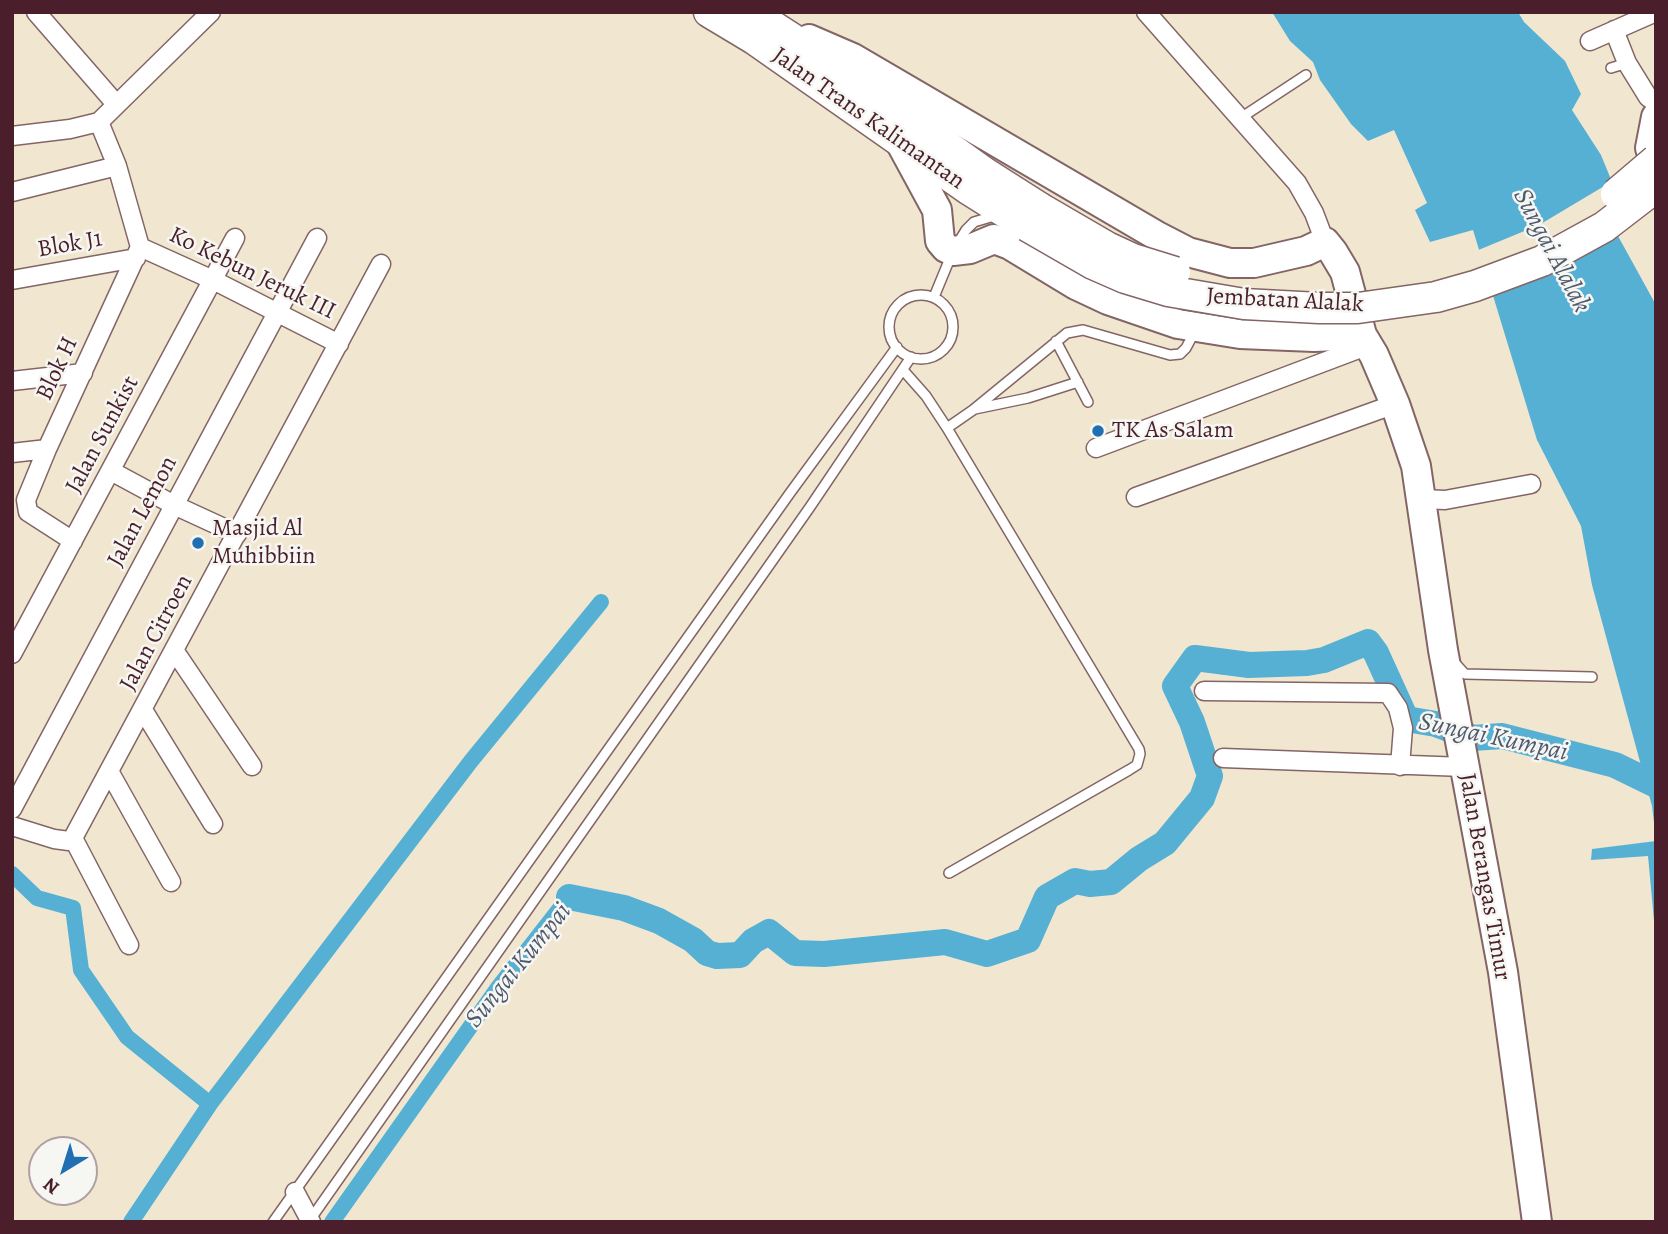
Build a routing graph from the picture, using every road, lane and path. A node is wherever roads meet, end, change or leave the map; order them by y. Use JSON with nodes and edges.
{"nodes":[{"id":1,"x":36,"y":12,"type":"edge"},
{"id":2,"x":211,"y":12,"type":"edge"},
{"id":3,"x":709,"y":12,"type":"edge"},
{"id":4,"x":1146,"y":12,"type":"edge"},
{"id":5,"x":1656,"y":12,"type":"edge"},
{"id":6,"x":754,"y":13,"type":"edge"},
{"id":7,"x":1614,"y":30,"type":"junction"},
{"id":8,"x":790,"y":38,"type":"junction"},
{"id":9,"x":1590,"y":40,"type":"dead end"},
{"id":10,"x":1306,"y":75,"type":"dead end"},
{"id":11,"x":1656,"y":103,"type":"edge"},
{"id":12,"x":116,"y":104,"type":"junction"},
{"id":13,"x":1656,"y":117,"type":"edge"},
{"id":14,"x":1239,"y":119,"type":"junction"},
{"id":15,"x":99,"y":122,"type":"junction"},
{"id":16,"x":16,"y":131,"type":"edge"},
{"id":17,"x":899,"y":140,"type":"junction"},
{"id":18,"x":1656,"y":160,"type":"edge"},
{"id":19,"x":117,"y":166,"type":"junction"},
{"id":20,"x":1656,"y":167,"type":"edge"},
{"id":21,"x":1656,"y":187,"type":"edge"},
{"id":22,"x":12,"y":191,"type":"edge"},
{"id":23,"x":1025,"y":216,"type":"junction"},
{"id":24,"x":235,"y":238,"type":"dead end"},
{"id":25,"x":317,"y":238,"type":"dead end"},
{"id":26,"x":1325,"y":242,"type":"junction"},
{"id":27,"x":953,"y":251,"type":"junction"},
{"id":28,"x":138,"y":253,"type":"junction"},
{"id":29,"x":382,"y":264,"type":"dead end"},
{"id":30,"x":12,"y":280,"type":"edge"},
{"id":31,"x":213,"y":280,"type":"junction"},
{"id":32,"x":934,"y":297,"type":"junction"},
{"id":33,"x":277,"y":312,"type":"junction"},
{"id":34,"x":1198,"y":327,"type":"junction"},
{"id":35,"x":1365,"y":340,"type":"junction"},
{"id":36,"x":1056,"y":341,"type":"junction"},
{"id":37,"x":339,"y":344,"type":"junction"},
{"id":38,"x":897,"y":347,"type":"junction"},
{"id":39,"x":911,"y":357,"type":"junction"},
{"id":40,"x":903,"y":370,"type":"junction"},
{"id":41,"x":83,"y":373,"type":"junction"},
{"id":42,"x":12,"y":381,"type":"edge"},
{"id":43,"x":1078,"y":382,"type":"junction"},
{"id":44,"x":1088,"y":402,"type":"dead end"},
{"id":45,"x":1395,"y":404,"type":"junction"},
{"id":46,"x":973,"y":410,"type":"junction"},
{"id":47,"x":947,"y":428,"type":"junction"},
{"id":48,"x":1096,"y":448,"type":"dead end"},
{"id":49,"x":47,"y":449,"type":"junction"},
{"id":50,"x":12,"y":453,"type":"edge"},
{"id":51,"x":111,"y":471,"type":"junction"},
{"id":52,"x":1531,"y":484,"type":"dead end"},
{"id":53,"x":1136,"y":497,"type":"dead end"},
{"id":54,"x":1422,"y":499,"type":"junction"},
{"id":55,"x":174,"y":505,"type":"junction"},
{"id":56,"x":237,"y":534,"type":"junction"},
{"id":57,"x":74,"y":541,"type":"junction"},
{"id":58,"x":174,"y":650,"type":"junction"},
{"id":59,"x":1443,"y":650,"type":"junction"},
{"id":60,"x":12,"y":654,"type":"edge"},
{"id":61,"x":1592,"y":677,"type":"dead end"},
{"id":62,"x":1205,"y":691,"type":"dead end"},
{"id":63,"x":144,"y":710,"type":"junction"},
{"id":64,"x":1462,"y":755,"type":"junction"},
{"id":65,"x":1223,"y":758,"type":"dead end"},
{"id":66,"x":252,"y":766,"type":"dead end"},
{"id":67,"x":1400,"y":766,"type":"junction"},
{"id":68,"x":109,"y":771,"type":"junction"},
{"id":69,"x":12,"y":809,"type":"edge"},
{"id":70,"x":214,"y":824,"type":"dead end"},
{"id":71,"x":12,"y":826,"type":"edge"},
{"id":72,"x":74,"y":838,"type":"junction"},
{"id":73,"x":949,"y":873,"type":"dead end"},
{"id":74,"x":171,"y":882,"type":"dead end"},
{"id":75,"x":129,"y":945,"type":"dead end"},
{"id":76,"x":295,"y":1192,"type":"junction"},
{"id":77,"x":310,"y":1221,"type":"edge"},
{"id":78,"x":274,"y":1222,"type":"edge"},
{"id":79,"x":1536,"y":1222,"type":"edge"}],
"edges":[{"from":1,"to":12,"type":"street"},
{"from":2,"to":12,"type":"street"},
{"from":3,"to":17,"type":"highway","name":"Jalan Trans Kalimantan"},
{"from":4,"to":14,"type":"street"},
{"from":5,"to":7,"type":"street"},
{"from":6,"to":8,"type":"highway","name":"Jalan Trans Kalimantan"},
{"from":7,"to":9,"type":"street"},
{"from":7,"to":11,"type":"street"},
{"from":8,"to":23,"type":"highway","name":"Jalan Trans Kalimantan"},
{"from":8,"to":26,"type":"main road"},
{"from":10,"to":14,"type":"lane"},
{"from":12,"to":15,"type":"street"},
{"from":13,"to":20,"type":"main road"},
{"from":14,"to":26,"type":"street"},
{"from":15,"to":16,"type":"street"},
{"from":15,"to":19,"type":"street","name":"Ko Kebun Jeruk III"},
{"from":17,"to":23,"type":"highway","name":"Jalan Trans Kalimantan"},
{"from":17,"to":27,"type":"main road"},
{"from":18,"to":23,"type":"highway","name":"Jembatan Alalak","bridge":true},
{"from":19,"to":22,"type":"street"},
{"from":19,"to":28,"type":"street","name":"Ko Kebun Jeruk III"},
{"from":21,"to":23,"type":"highway","name":"Jembatan Alalak","bridge":true},
{"from":23,"to":27,"type":"lane"},
{"from":24,"to":31,"type":"street","name":"Jalan Sunkist"},
{"from":25,"to":33,"type":"street","name":"Jalan Lemon"},
{"from":26,"to":35,"type":"main road","name":"Jalan Berangas Timur"},
{"from":27,"to":32,"type":"lane"},
{"from":27,"to":34,"type":"main road"},
{"from":28,"to":30,"type":"street","name":"Blok J1"},
{"from":28,"to":31,"type":"street","name":"Ko Kebun Jeruk III"},
{"from":28,"to":41,"type":"street","name":"Blok H"},
{"from":29,"to":37,"type":"street","name":"Jalan Citroen"},
{"from":31,"to":33,"type":"street","name":"Ko Kebun Jeruk III"},
{"from":31,"to":51,"type":"street","name":"Jalan Sunkist"},
{"from":32,"to":38,"type":"lane"},
{"from":32,"to":39,"type":"lane"},
{"from":33,"to":37,"type":"street","name":"Ko Kebun Jeruk III"},
{"from":33,"to":55,"type":"street","name":"Jalan Lemon"},
{"from":34,"to":35,"type":"main road"},
{"from":34,"to":36,"type":"lane"},
{"from":35,"to":45,"type":"main road","name":"Jalan Berangas Timur"},
{"from":35,"to":48,"type":"street"},
{"from":36,"to":43,"type":"lane"},
{"from":36,"to":46,"type":"lane"},
{"from":37,"to":56,"type":"street","name":"Jalan Citroen"},
{"from":38,"to":39,"type":"lane"},
{"from":38,"to":76,"type":"lane"},
{"from":39,"to":40,"type":"lane"},
{"from":40,"to":47,"type":"lane"},
{"from":40,"to":77,"type":"lane"},
{"from":41,"to":42,"type":"street"},
{"from":41,"to":49,"type":"street","name":"Blok H"},
{"from":43,"to":44,"type":"lane"},
{"from":43,"to":46,"type":"lane"},
{"from":45,"to":53,"type":"street"},
{"from":45,"to":54,"type":"main road","name":"Jalan Berangas Timur"},
{"from":46,"to":47,"type":"lane"},
{"from":47,"to":73,"type":"lane"},
{"from":49,"to":50,"type":"street"},
{"from":49,"to":57,"type":"street","name":"Blok H"},
{"from":51,"to":55,"type":"street"},
{"from":51,"to":57,"type":"street","name":"Jalan Sunkist"},
{"from":52,"to":54,"type":"street"},
{"from":54,"to":59,"type":"main road","name":"Jalan Berangas Timur"},
{"from":55,"to":56,"type":"street"},
{"from":55,"to":69,"type":"street","name":"Jalan Lemon"},
{"from":56,"to":58,"type":"street","name":"Jalan Citroen"},
{"from":57,"to":60,"type":"street","name":"Jalan Sunkist"},
{"from":58,"to":63,"type":"street","name":"Jalan Citroen"},
{"from":58,"to":66,"type":"street"},
{"from":59,"to":61,"type":"lane"},
{"from":59,"to":64,"type":"main road","name":"Jalan Berangas Timur"},
{"from":62,"to":67,"type":"street"},
{"from":63,"to":68,"type":"street","name":"Jalan Citroen"},
{"from":63,"to":70,"type":"street"},
{"from":64,"to":67,"type":"street"},
{"from":64,"to":79,"type":"main road","name":"Jalan Berangas Timur"},
{"from":65,"to":67,"type":"street"},
{"from":68,"to":72,"type":"street","name":"Jalan Citroen"},
{"from":68,"to":74,"type":"street"},
{"from":71,"to":72,"type":"street"},
{"from":72,"to":75,"type":"street"},
{"from":76,"to":77,"type":"street"},
{"from":76,"to":78,"type":"lane"}]}
